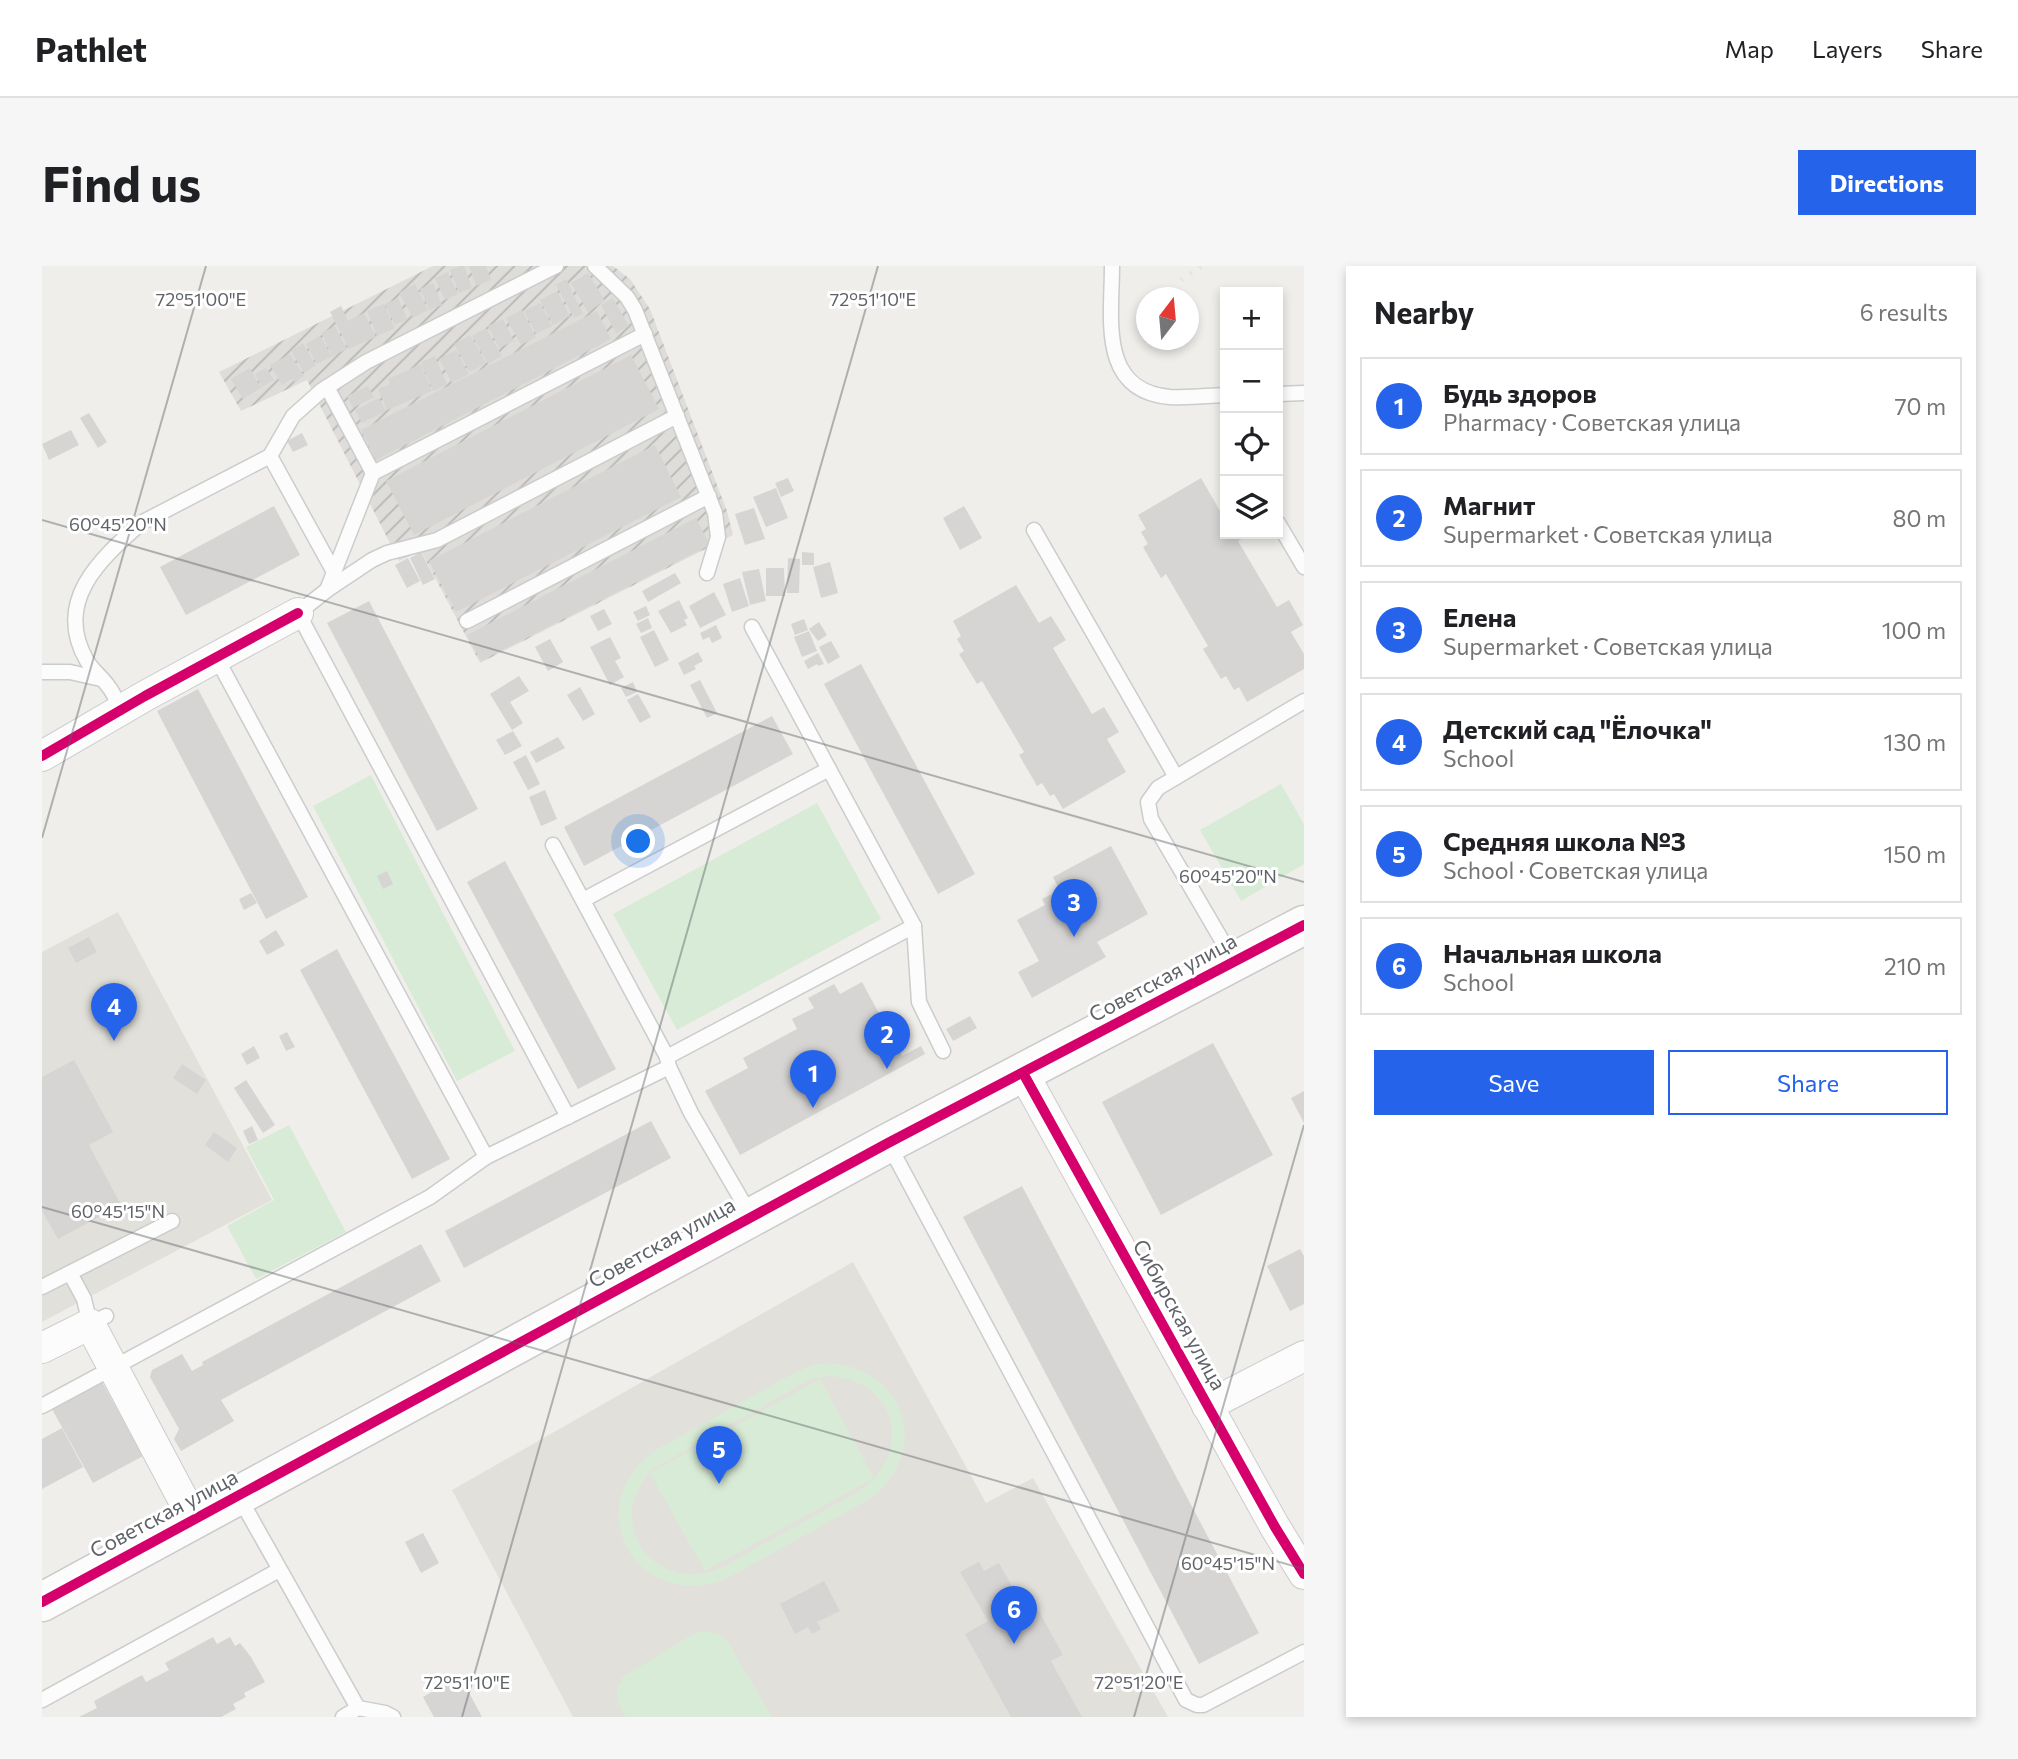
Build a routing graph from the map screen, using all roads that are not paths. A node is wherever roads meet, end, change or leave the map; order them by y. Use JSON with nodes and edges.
{"nodes":[{"id":1,"x":556,"y":266,"type":"edge"},
{"id":2,"x":595,"y":266,"type":"edge"},
{"id":3,"x":1112,"y":266,"type":"edge"},
{"id":4,"x":645,"y":334,"type":"junction"},
{"id":5,"x":327,"y":387,"type":"junction"},
{"id":6,"x":1304,"y":393,"type":"edge"},
{"id":7,"x":1283,"y":394,"type":"edge"},
{"id":8,"x":1220,"y":395,"type":"edge"},
{"id":9,"x":677,"y":416,"type":"junction"},
{"id":10,"x":270,"y":456,"type":"junction"},
{"id":11,"x":373,"y":473,"type":"junction"},
{"id":12,"x":709,"y":496,"type":"junction"},
{"id":13,"x":1034,"y":530,"type":"dead end"},
{"id":14,"x":1283,"y":531,"type":"edge"},
{"id":15,"x":1304,"y":567,"type":"edge"},
{"id":16,"x":334,"y":572,"type":"junction"},
{"id":17,"x":707,"y":573,"type":"dead end"},
{"id":18,"x":327,"y":590,"type":"junction"},
{"id":19,"x":298,"y":613,"type":"junction"},
{"id":20,"x":467,"y":621,"type":"dead end"},
{"id":21,"x":752,"y":627,"type":"dead end"},
{"id":22,"x":216,"y":657,"type":"junction"},
{"id":23,"x":42,"y":672,"type":"edge"},
{"id":24,"x":103,"y":679,"type":"junction"},
{"id":25,"x":1304,"y":702,"type":"edge"},
{"id":26,"x":121,"y":710,"type":"junction"},
{"id":27,"x":42,"y":756,"type":"edge"},
{"id":28,"x":830,"y":769,"type":"junction"},
{"id":29,"x":1177,"y":777,"type":"junction"},
{"id":30,"x":553,"y":845,"type":"dead end"},
{"id":31,"x":583,"y":900,"type":"junction"},
{"id":32,"x":1304,"y":925,"type":"edge"},
{"id":33,"x":914,"y":926,"type":"junction"},
{"id":34,"x":1235,"y":962,"type":"junction"},
{"id":35,"x":943,"y":1051,"type":"dead end"},
{"id":36,"x":668,"y":1062,"type":"junction"},
{"id":37,"x":1023,"y":1073,"type":"junction"},
{"id":38,"x":568,"y":1117,"type":"junction"},
{"id":39,"x":888,"y":1143,"type":"junction"},
{"id":40,"x":486,"y":1157,"type":"junction"},
{"id":41,"x":751,"y":1217,"type":"junction"},
{"id":42,"x":172,"y":1221,"type":"dead end"},
{"id":43,"x":70,"y":1273,"type":"junction"},
{"id":44,"x":42,"y":1287,"type":"edge"},
{"id":45,"x":98,"y":1320,"type":"junction"},
{"id":46,"x":42,"y":1348,"type":"edge"},
{"id":47,"x":1304,"y":1356,"type":"edge"},
{"id":48,"x":114,"y":1367,"type":"junction"},
{"id":49,"x":42,"y":1406,"type":"edge"},
{"id":50,"x":1207,"y":1406,"type":"junction"},
{"id":51,"x":239,"y":1496,"type":"junction"},
{"id":52,"x":194,"y":1520,"type":"junction"},
{"id":53,"x":279,"y":1570,"type":"junction"},
{"id":54,"x":1304,"y":1574,"type":"edge"},
{"id":55,"x":42,"y":1602,"type":"edge"},
{"id":56,"x":1304,"y":1652,"type":"edge"},
{"id":57,"x":42,"y":1700,"type":"edge"},
{"id":58,"x":358,"y":1708,"type":"junction"},
{"id":59,"x":343,"y":1717,"type":"edge"},
{"id":60,"x":393,"y":1717,"type":"edge"}],
"edges":[{"from":1,"to":5,"type":"lane"},
{"from":2,"to":4,"type":"lane"},
{"from":3,"to":8,"type":"lane"},
{"from":4,"to":9,"type":"lane"},
{"from":4,"to":11,"type":"lane"},
{"from":5,"to":10,"type":"lane"},
{"from":5,"to":11,"type":"lane"},
{"from":6,"to":7,"type":"lane"},
{"from":9,"to":12,"type":"lane"},
{"from":9,"to":18,"type":"lane"},
{"from":10,"to":16,"type":"lane"},
{"from":10,"to":24,"type":"lane"},
{"from":11,"to":16,"type":"lane"},
{"from":12,"to":17,"type":"lane"},
{"from":12,"to":20,"type":"lane"},
{"from":13,"to":29,"type":"lane"},
{"from":14,"to":15,"type":"lane"},
{"from":16,"to":18,"type":"lane"},
{"from":18,"to":19,"type":"lane"},
{"from":19,"to":22,"type":"street"},
{"from":19,"to":38,"type":"lane"},
{"from":21,"to":28,"type":"lane"},
{"from":22,"to":26,"type":"street"},
{"from":22,"to":40,"type":"lane"},
{"from":23,"to":24,"type":"lane"},
{"from":24,"to":26,"type":"lane"},
{"from":25,"to":29,"type":"lane"},
{"from":26,"to":27,"type":"street"},
{"from":28,"to":31,"type":"lane"},
{"from":28,"to":33,"type":"lane"},
{"from":29,"to":34,"type":"lane"},
{"from":30,"to":31,"type":"lane"},
{"from":31,"to":36,"type":"lane"},
{"from":32,"to":34,"type":"street","name":"Советская улица"},
{"from":33,"to":35,"type":"lane"},
{"from":33,"to":36,"type":"lane"},
{"from":34,"to":37,"type":"street","name":"Советская улица"},
{"from":36,"to":38,"type":"lane"},
{"from":36,"to":41,"type":"lane"},
{"from":37,"to":39,"type":"street","name":"Советская улица"},
{"from":37,"to":50,"type":"street","name":"Сибирская улица"},
{"from":38,"to":40,"type":"lane"},
{"from":39,"to":41,"type":"street","name":"Советская улица"},
{"from":39,"to":56,"type":"lane"},
{"from":40,"to":48,"type":"lane"},
{"from":41,"to":51,"type":"street","name":"Советская улица"},
{"from":42,"to":43,"type":"lane"},
{"from":43,"to":44,"type":"lane"},
{"from":43,"to":45,"type":"lane"},
{"from":45,"to":46,"type":"street"},
{"from":45,"to":48,"type":"street"},
{"from":47,"to":50,"type":"street"},
{"from":48,"to":49,"type":"lane"},
{"from":48,"to":52,"type":"street"},
{"from":50,"to":54,"type":"street","name":"Сибирская улица"},
{"from":51,"to":52,"type":"street","name":"Советская улица"},
{"from":51,"to":53,"type":"lane"},
{"from":52,"to":55,"type":"street","name":"Советская улица"},
{"from":53,"to":57,"type":"lane"},
{"from":53,"to":58,"type":"lane"},
{"from":58,"to":59,"type":"lane"},
{"from":58,"to":60,"type":"lane"}]}
